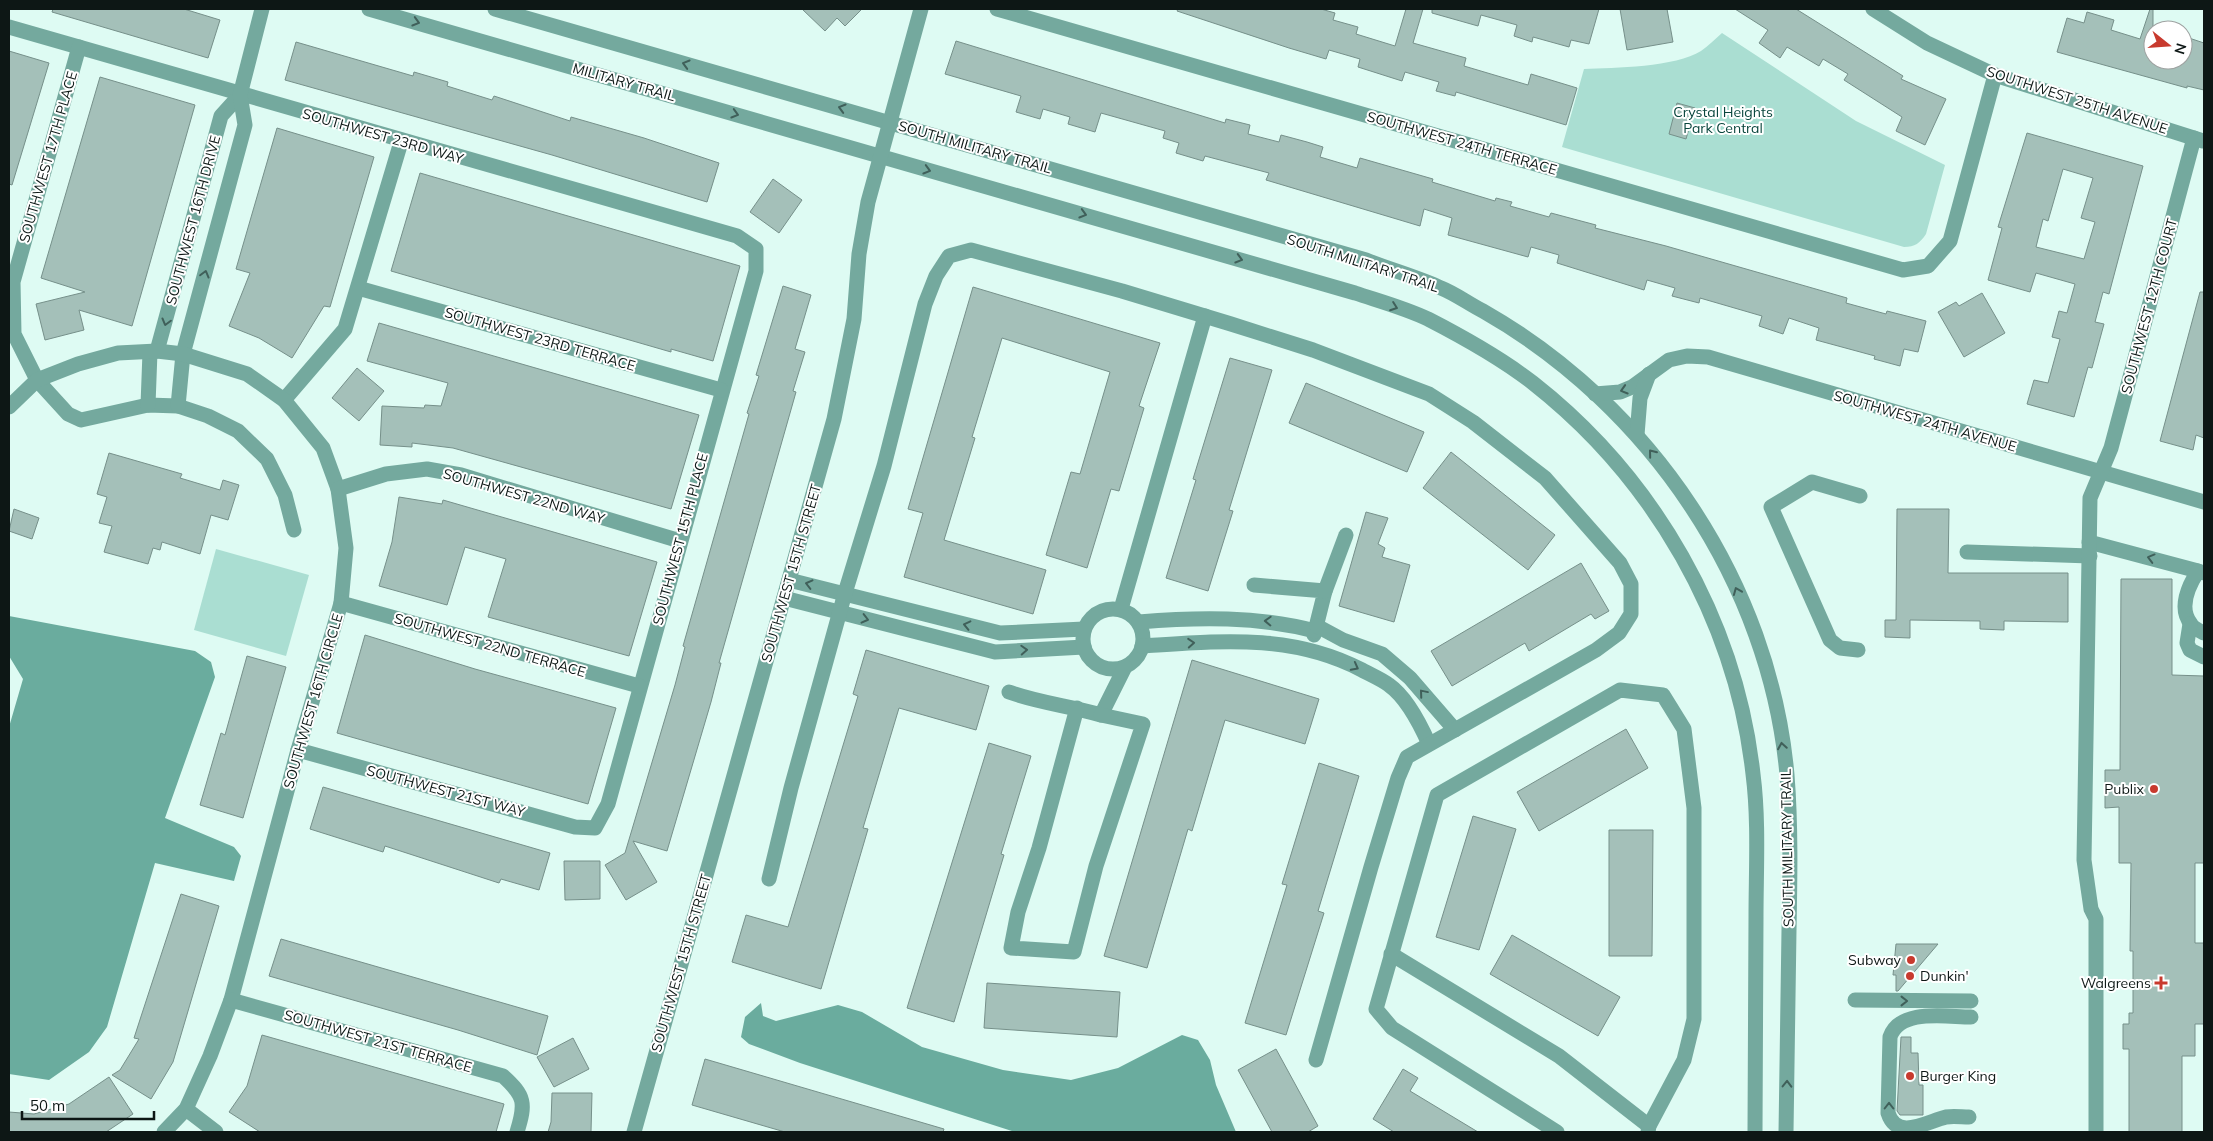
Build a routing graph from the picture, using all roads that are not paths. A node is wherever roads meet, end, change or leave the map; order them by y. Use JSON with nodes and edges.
{"nodes":[{"id":1,"x":262,"y":9,"type":"edge"},
{"id":2,"x":369,"y":9,"type":"edge"},
{"id":3,"x":495,"y":9,"type":"edge"},
{"id":4,"x":921,"y":9,"type":"edge"},
{"id":5,"x":997,"y":9,"type":"edge"},
{"id":6,"x":1873,"y":9,"type":"edge"},
{"id":7,"x":9,"y":27,"type":"edge"},
{"id":8,"x":79,"y":47,"type":"junction"},
{"id":9,"x":1995,"y":75,"type":"junction"},
{"id":10,"x":240,"y":94,"type":"junction"},
{"id":11,"x":889,"y":122,"type":"junction"},
{"id":12,"x":2199,"y":140,"type":"edge"},
{"id":13,"x":402,"y":142,"type":"junction"},
{"id":14,"x":880,"y":156,"type":"junction"},
{"id":15,"x":756,"y":249,"type":"joint"},
{"id":16,"x":358,"y":288,"type":"junction"},
{"id":17,"x":1205,"y":316,"type":"junction"},
{"id":18,"x":154,"y":351,"type":"junction"},
{"id":19,"x":183,"y":354,"type":"junction"},
{"id":20,"x":1649,"y":374,"type":"junction"},
{"id":21,"x":37,"y":380,"type":"junction"},
{"id":22,"x":721,"y":390,"type":"junction"},
{"id":23,"x":1594,"y":394,"type":"junction"},
{"id":24,"x":284,"y":400,"type":"junction"},
{"id":25,"x":148,"y":405,"type":"junction"},
{"id":26,"x":178,"y":406,"type":"junction"},
{"id":27,"x":9,"y":407,"type":"edge"},
{"id":28,"x":1637,"y":435,"type":"junction"},
{"id":29,"x":2101,"y":472,"type":"junction"},
{"id":30,"x":338,"y":489,"type":"junction"},
{"id":31,"x":1860,"y":496,"type":"dead end"},
{"id":32,"x":2204,"y":502,"type":"edge"},
{"id":33,"x":294,"y":530,"type":"dead end"},
{"id":34,"x":1346,"y":535,"type":"dead end"},
{"id":35,"x":680,"y":541,"type":"junction"},
{"id":36,"x":2089,"y":549,"type":"junction"},
{"id":37,"x":1967,"y":552,"type":"dead end"},
{"id":38,"x":2201,"y":572,"type":"edge"},
{"id":39,"x":789,"y":580,"type":"junction"},
{"id":40,"x":1254,"y":585,"type":"dead end"},
{"id":41,"x":1325,"y":591,"type":"junction"},
{"id":42,"x":845,"y":593,"type":"junction"},
{"id":43,"x":784,"y":598,"type":"junction"},
{"id":44,"x":341,"y":603,"type":"junction"},
{"id":45,"x":1121,"y":609,"type":"junction"},
{"id":46,"x":840,"y":612,"type":"junction"},
{"id":47,"x":1139,"y":622,"type":"junction"},
{"id":48,"x":2190,"y":624,"type":"junction"},
{"id":49,"x":1316,"y":628,"type":"junction"},
{"id":50,"x":1084,"y":629,"type":"junction"},
{"id":51,"x":2204,"y":633,"type":"edge"},
{"id":52,"x":1142,"y":646,"type":"junction"},
{"id":53,"x":1084,"y":647,"type":"junction"},
{"id":54,"x":1310,"y":649,"type":"junction"},
{"id":55,"x":1858,"y":650,"type":"dead end"},
{"id":56,"x":2204,"y":657,"type":"edge"},
{"id":57,"x":1125,"y":667,"type":"junction"},
{"id":58,"x":640,"y":686,"type":"junction"},
{"id":59,"x":1009,"y":692,"type":"dead end"},
{"id":60,"x":1077,"y":708,"type":"junction"},
{"id":61,"x":1101,"y":715,"type":"junction"},
{"id":62,"x":1455,"y":730,"type":"junction"},
{"id":63,"x":1429,"y":744,"type":"junction"},
{"id":64,"x":298,"y":750,"type":"junction"},
{"id":65,"x":595,"y":828,"type":"joint"},
{"id":66,"x":770,"y":879,"type":"dead end"},
{"id":67,"x":1391,"y":954,"type":"junction"},
{"id":68,"x":231,"y":1000,"type":"junction"},
{"id":69,"x":1855,"y":1000,"type":"dead end"},
{"id":70,"x":1971,"y":1001,"type":"dead end"},
{"id":71,"x":1971,"y":1018,"type":"dead end"},
{"id":72,"x":1316,"y":1060,"type":"dead end"},
{"id":73,"x":186,"y":1109,"type":"junction"},
{"id":74,"x":1969,"y":1117,"type":"dead end"},
{"id":75,"x":1648,"y":1129,"type":"edge"},
{"id":76,"x":164,"y":1132,"type":"edge"},
{"id":77,"x":216,"y":1132,"type":"edge"},
{"id":78,"x":517,"y":1132,"type":"edge"},
{"id":79,"x":634,"y":1132,"type":"edge"},
{"id":80,"x":1557,"y":1132,"type":"edge"},
{"id":81,"x":1755,"y":1132,"type":"edge"},
{"id":82,"x":1786,"y":1132,"type":"edge"},
{"id":83,"x":2096,"y":1132,"type":"edge"}],
"edges":[{"from":1,"to":10,"type":"street","name":"SOUTHWEST 16TH DRIVE"},
{"from":2,"to":14,"type":"street","name":"MILITARY TRAIL","one_way":true},
{"from":11,"to":3,"type":"street","one_way":true},
{"from":4,"to":11,"type":"street","name":"SOUTHWEST 15TH STREET"},
{"from":5,"to":9,"type":"street","name":"SOUTHWEST 24TH TERRACE"},
{"from":6,"to":9,"type":"street","name":"SOUTHWEST 25TH AVENUE"},
{"from":7,"to":8,"type":"street","name":"SOUTHWEST 23RD WAY"},
{"from":8,"to":10,"type":"street","name":"SOUTHWEST 23RD WAY"},
{"from":8,"to":21,"type":"street","name":"SOUTHWEST 17TH PLACE"},
{"from":9,"to":12,"type":"street","name":"SOUTHWEST 25TH AVENUE"},
{"from":10,"to":13,"type":"street","name":"SOUTHWEST 23RD WAY"},
{"from":10,"to":18,"type":"street","name":"SOUTHWEST 16TH DRIVE","one_way":true},
{"from":19,"to":10,"type":"street","name":"SOUTHWEST 16TH DRIVE","one_way":true},
{"from":11,"to":14,"type":"street","name":"SOUTHWEST 15TH STREET"},
{"from":11,"to":23,"type":"street","name":"SOUTH MILITARY TRAIL"},
{"from":12,"to":29,"type":"street","name":"SOUTHWEST 12TH COURT"},
{"from":13,"to":15,"type":"street","name":"SOUTHWEST 23RD WAY"},
{"from":13,"to":16,"type":"street"},
{"from":14,"to":39,"type":"street","name":"SOUTHWEST 15TH STREET"},
{"from":14,"to":81,"type":"street","one_way":true},
{"from":15,"to":22,"type":"street","name":"SOUTHWEST 15TH PLACE"},
{"from":16,"to":22,"type":"street","name":"SOUTHWEST 23RD TERRACE"},
{"from":16,"to":24,"type":"street"},
{"from":17,"to":42,"type":"street"},
{"from":17,"to":45,"type":"street"},
{"from":17,"to":62,"type":"street"},
{"from":18,"to":19,"type":"street","name":"SOUTHWEST 16TH CIRCLE"},
{"from":18,"to":21,"type":"street","name":"SOUTHWEST 16TH CIRCLE"},
{"from":18,"to":25,"type":"street","name":"SOUTHWEST 16TH DRIVE"},
{"from":19,"to":24,"type":"street","name":"SOUTHWEST 16TH CIRCLE"},
{"from":19,"to":26,"type":"street","name":"SOUTHWEST 16TH DRIVE"},
{"from":20,"to":23,"type":"street","name":"SOUTHWEST 24TH AVENUE","one_way":true},
{"from":20,"to":28,"type":"street"},
{"from":20,"to":29,"type":"street","name":"SOUTHWEST 24TH AVENUE"},
{"from":21,"to":25,"type":"street","name":"SOUTHWEST 17TH PLACE"},
{"from":21,"to":27,"type":"street"},
{"from":22,"to":35,"type":"street","name":"SOUTHWEST 15TH PLACE"},
{"from":23,"to":28,"type":"street","name":"SOUTH MILITARY TRAIL"},
{"from":24,"to":30,"type":"street","name":"SOUTHWEST 16TH CIRCLE"},
{"from":25,"to":26,"type":"street","name":"SOUTHWEST 17TH PLACE"},
{"from":26,"to":33,"type":"street","name":"SOUTHWEST 17TH PLACE"},
{"from":82,"to":28,"type":"street","name":"SOUTH MILITARY TRAIL","one_way":true},
{"from":29,"to":32,"type":"street","name":"SOUTHWEST 24TH AVENUE"},
{"from":29,"to":36,"type":"street","name":"SOUTHWEST 12TH COURT"},
{"from":30,"to":35,"type":"street","name":"SOUTHWEST 22ND WAY"},
{"from":30,"to":44,"type":"street","name":"SOUTHWEST 16TH CIRCLE"},
{"from":31,"to":55,"type":"street"},
{"from":34,"to":41,"type":"street"},
{"from":35,"to":58,"type":"street","name":"SOUTHWEST 15TH PLACE"},
{"from":36,"to":37,"type":"street"},
{"from":38,"to":36,"type":"street","one_way":true},
{"from":36,"to":83,"type":"street","name":"SOUTHWEST 12TH COURT"},
{"from":38,"to":48,"type":"street"},
{"from":42,"to":39,"type":"street","one_way":true},
{"from":39,"to":43,"type":"street","name":"SOUTHWEST 15TH STREET"},
{"from":40,"to":41,"type":"street"},
{"from":41,"to":49,"type":"street"},
{"from":42,"to":46,"type":"street"},
{"from":50,"to":42,"type":"street","one_way":true},
{"from":43,"to":46,"type":"street"},
{"from":43,"to":79,"type":"street","name":"SOUTHWEST 15TH STREET"},
{"from":44,"to":58,"type":"street","name":"SOUTHWEST 22ND TERRACE"},
{"from":44,"to":64,"type":"street","name":"SOUTHWEST 16TH CIRCLE"},
{"from":45,"to":47,"type":"street"},
{"from":45,"to":50,"type":"street"},
{"from":46,"to":53,"type":"street","one_way":true},
{"from":46,"to":66,"type":"street"},
{"from":49,"to":47,"type":"street","one_way":true},
{"from":47,"to":52,"type":"street"},
{"from":48,"to":51,"type":"street"},
{"from":48,"to":56,"type":"street"},
{"from":49,"to":54,"type":"street"},
{"from":62,"to":49,"type":"street","one_way":true},
{"from":50,"to":53,"type":"street"},
{"from":52,"to":54,"type":"street","one_way":true},
{"from":52,"to":57,"type":"street"},
{"from":53,"to":57,"type":"street"},
{"from":54,"to":63,"type":"street","one_way":true},
{"from":57,"to":61,"type":"street"},
{"from":58,"to":65,"type":"street","name":"SOUTHWEST 15TH PLACE"},
{"from":59,"to":60,"type":"street"},
{"from":60,"to":61,"type":"street"},
{"from":60,"to":61,"type":"street"},
{"from":62,"to":63,"type":"street"},
{"from":63,"to":72,"type":"street"},
{"from":64,"to":65,"type":"street","name":"SOUTHWEST 21ST WAY"},
{"from":64,"to":68,"type":"street","name":"SOUTHWEST 16TH CIRCLE"},
{"from":67,"to":75,"type":"street"},
{"from":67,"to":75,"type":"street"},
{"from":67,"to":80,"type":"street"},
{"from":68,"to":73,"type":"street","name":"SOUTHWEST 16TH CIRCLE"},
{"from":68,"to":78,"type":"street","name":"SOUTHWEST 21ST TERRACE"},
{"from":69,"to":70,"type":"street","one_way":true},
{"from":74,"to":71,"type":"street","one_way":true},
{"from":73,"to":76,"type":"street","name":"SOUTHWEST 16TH CIRCLE"},
{"from":73,"to":77,"type":"street"}]}
